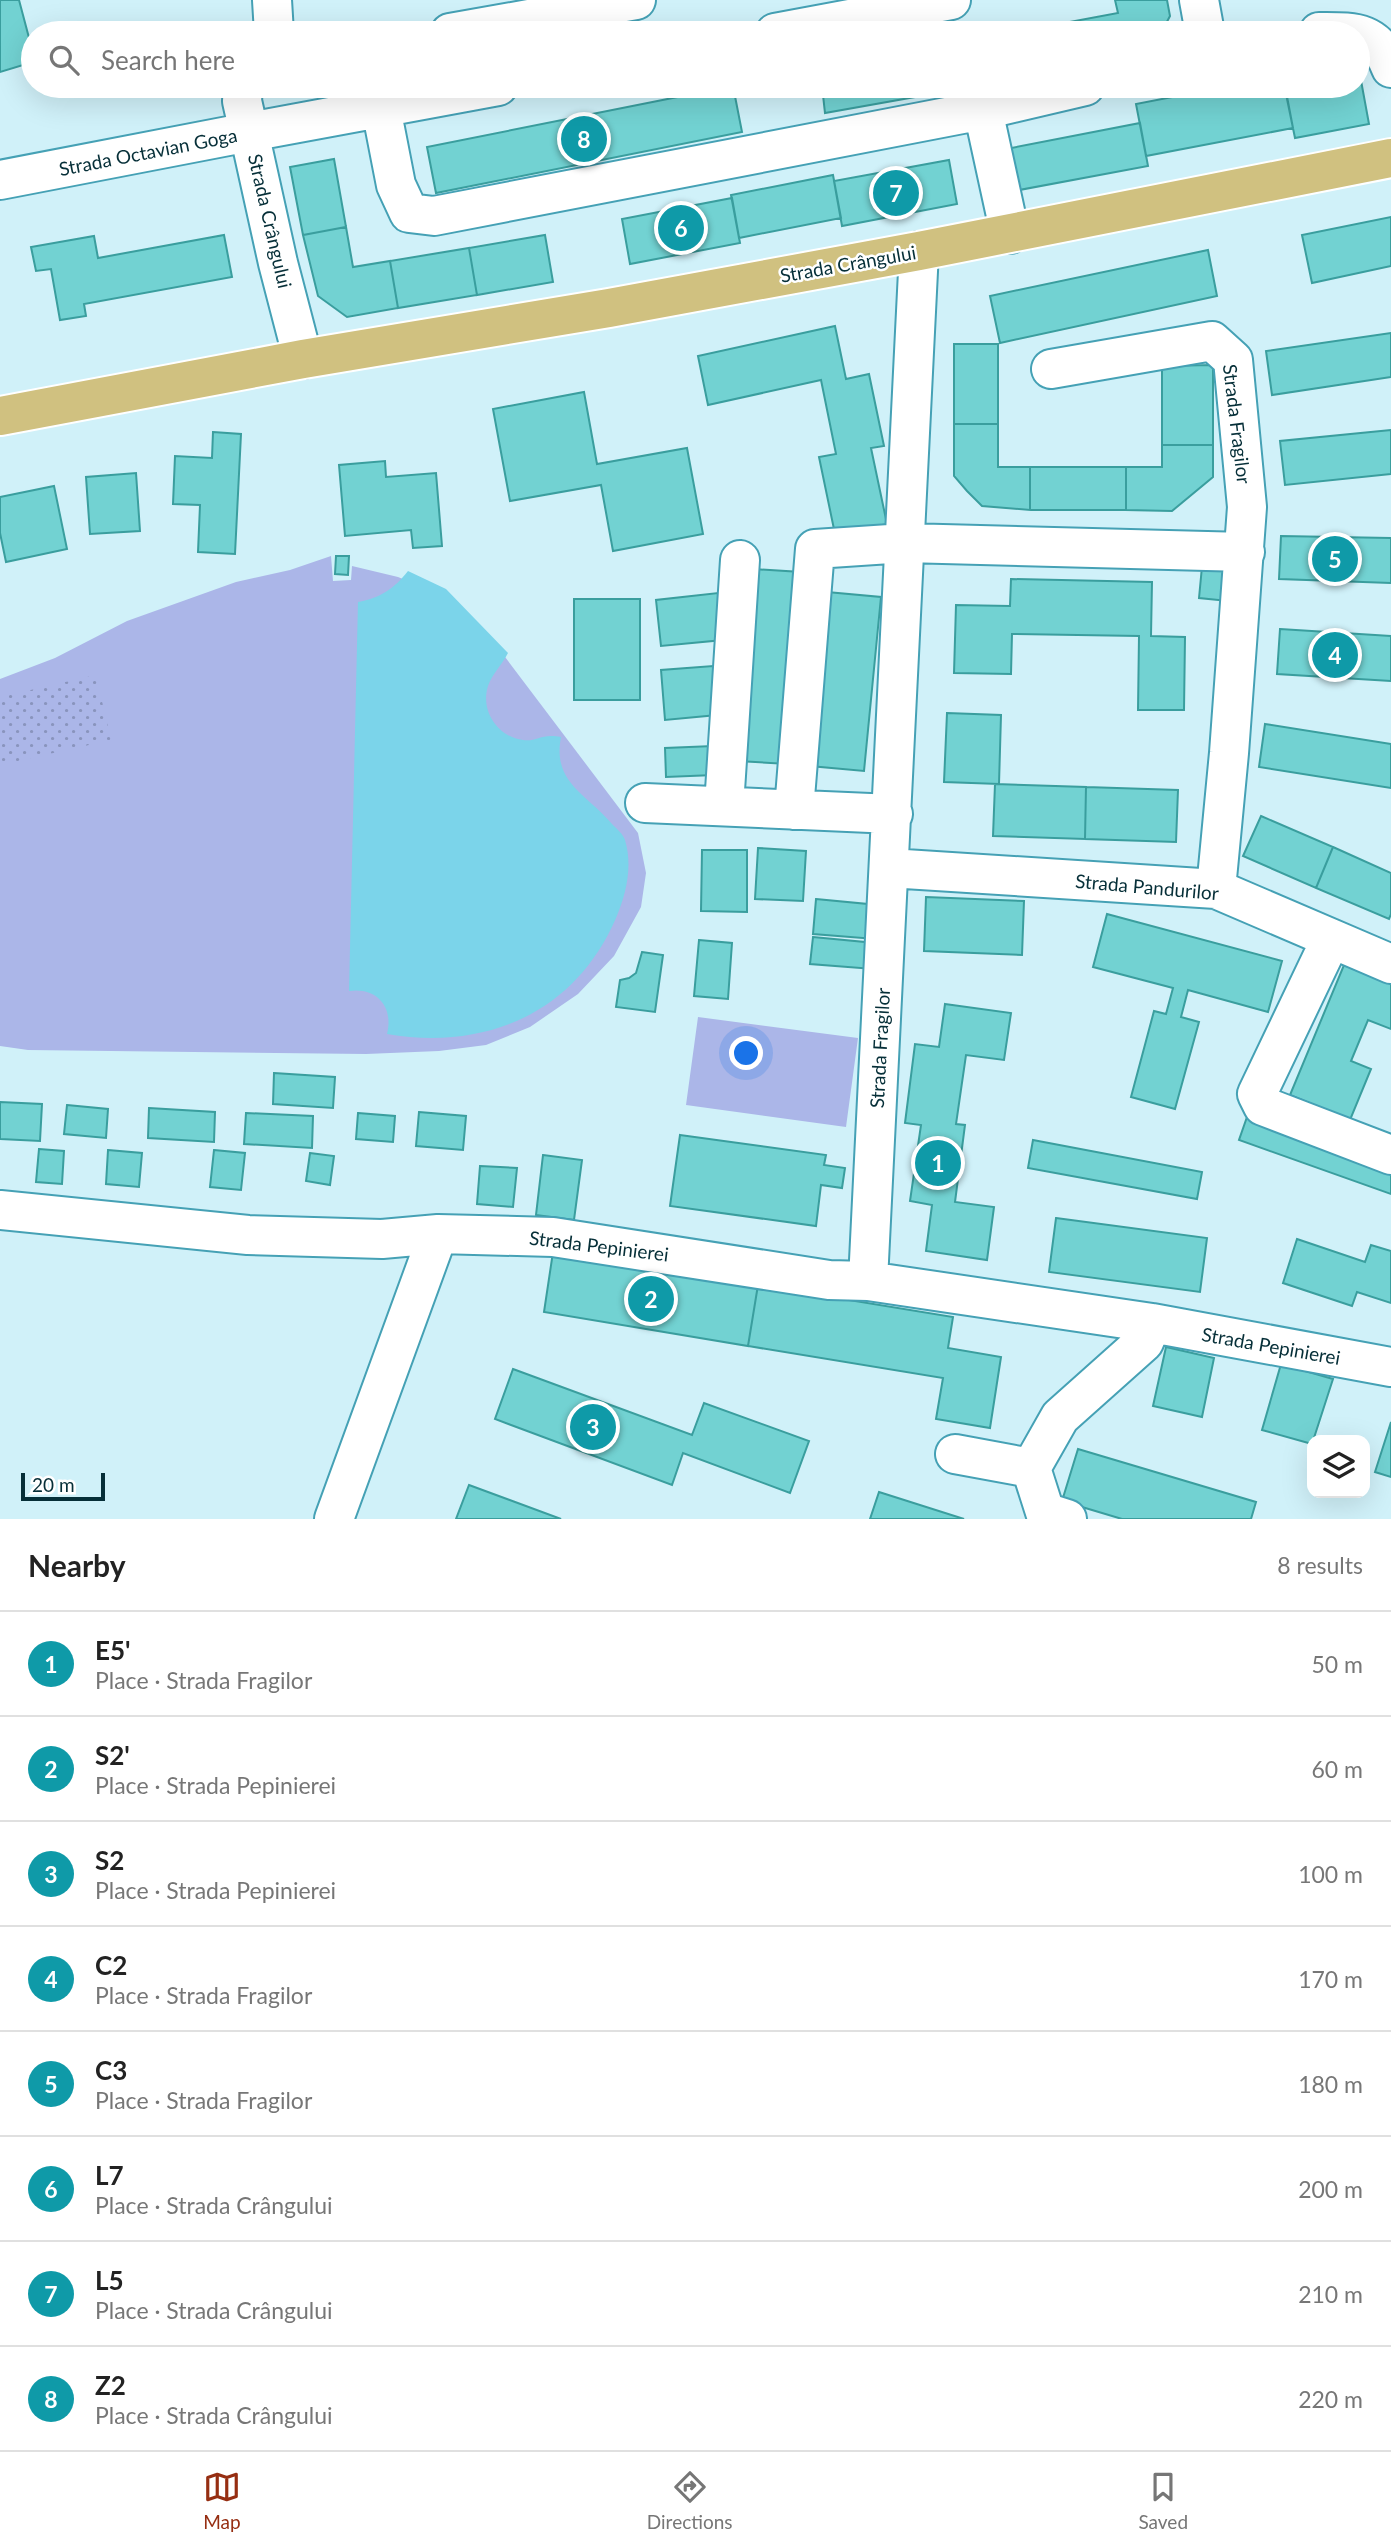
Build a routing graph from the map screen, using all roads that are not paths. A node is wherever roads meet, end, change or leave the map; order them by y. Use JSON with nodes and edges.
{"nodes":[{"id":1,"x":272,"y":0,"type":"edge"},
{"id":2,"x":636,"y":0,"type":"edge"},
{"id":3,"x":951,"y":0,"type":"edge"},
{"id":4,"x":1199,"y":0,"type":"edge"},
{"id":5,"x":273,"y":21,"type":"edge"},
{"id":6,"x":518,"y":21,"type":"edge"},
{"id":7,"x":839,"y":21,"type":"edge"},
{"id":8,"x":1203,"y":21,"type":"edge"},
{"id":9,"x":1370,"y":38,"type":"edge"},
{"id":10,"x":1391,"y":68,"type":"edge"},
{"id":11,"x":242,"y":98,"type":"edge"},
{"id":12,"x":435,"y":98,"type":"edge"},
{"id":13,"x":1034,"y":98,"type":"edge"},
{"id":14,"x":382,"y":108,"type":"junction"},
{"id":15,"x":983,"y":110,"type":"junction"},
{"id":16,"x":250,"y":132,"type":"junction"},
{"id":17,"x":1391,"y":158,"type":"edge"},
{"id":18,"x":0,"y":180,"type":"edge"},
{"id":19,"x":1010,"y":234,"type":"junction"},
{"id":20,"x":919,"y":251,"type":"junction"},
{"id":21,"x":303,"y":359,"type":"junction"},
{"id":22,"x":1051,"y":369,"type":"dead end"},
{"id":23,"x":0,"y":416,"type":"edge"},
{"id":24,"x":905,"y":543,"type":"junction"},
{"id":25,"x":1244,"y":552,"type":"junction"},
{"id":26,"x":740,"y":560,"type":"dead end"},
{"id":27,"x":645,"y":803,"type":"dead end"},
{"id":28,"x":724,"y":806,"type":"junction"},
{"id":29,"x":794,"y":810,"type":"junction"},
{"id":30,"x":893,"y":814,"type":"junction"},
{"id":31,"x":889,"y":868,"type":"junction"},
{"id":32,"x":1216,"y":889,"type":"junction"},
{"id":33,"x":1331,"y":939,"type":"junction"},
{"id":34,"x":1391,"y":964,"type":"edge"},
{"id":35,"x":1391,"y":1155,"type":"edge"},
{"id":36,"x":0,"y":1210,"type":"edge"},
{"id":37,"x":438,"y":1234,"type":"junction"},
{"id":38,"x":868,"y":1281,"type":"junction"},
{"id":39,"x":1152,"y":1323,"type":"junction"},
{"id":40,"x":1391,"y":1367,"type":"edge"},
{"id":41,"x":955,"y":1454,"type":"dead end"},
{"id":42,"x":1031,"y":1468,"type":"junction"},
{"id":43,"x":334,"y":1519,"type":"edge"},
{"id":44,"x":1067,"y":1519,"type":"edge"}],
"edges":[{"from":1,"to":5,"type":"street"},
{"from":2,"to":6,"type":"street"},
{"from":3,"to":7,"type":"street"},
{"from":4,"to":8,"type":"street"},
{"from":9,"to":10,"type":"street"},
{"from":11,"to":16,"type":"street","name":"Strada Octavian Goga"},
{"from":12,"to":14,"type":"street","name":"Strada Crângului"},
{"from":13,"to":15,"type":"street"},
{"from":14,"to":15,"type":"street"},
{"from":14,"to":16,"type":"street","name":"Strada Crângului"},
{"from":15,"to":19,"type":"street"},
{"from":16,"to":18,"type":"street","name":"Strada Octavian Goga"},
{"from":16,"to":21,"type":"street","name":"Strada Crângului"},
{"from":17,"to":19,"type":"main road","name":"Strada Crângului"},
{"from":19,"to":20,"type":"main road","name":"Strada Crângului"},
{"from":20,"to":21,"type":"main road","name":"Strada Crângului"},
{"from":20,"to":24,"type":"street","name":"Strada Fragilor"},
{"from":21,"to":23,"type":"main road","name":"Strada Crângului"},
{"from":22,"to":25,"type":"street","name":"Strada Fragilor"},
{"from":24,"to":25,"type":"street"},
{"from":24,"to":29,"type":"street"},
{"from":24,"to":30,"type":"street","name":"Strada Fragilor"},
{"from":25,"to":32,"type":"street","name":"Strada Fragilor"},
{"from":26,"to":28,"type":"street"},
{"from":27,"to":28,"type":"street"},
{"from":28,"to":29,"type":"street"},
{"from":29,"to":30,"type":"street"},
{"from":30,"to":31,"type":"street","name":"Strada Fragilor"},
{"from":31,"to":32,"type":"street","name":"Strada Pandurilor"},
{"from":31,"to":38,"type":"street","name":"Strada Fragilor"},
{"from":32,"to":33,"type":"street","name":"Strada Pandurilor"},
{"from":33,"to":34,"type":"street","name":"Strada Pandurilor"},
{"from":33,"to":35,"type":"street"},
{"from":36,"to":37,"type":"street","name":"Strada Pepinierei"},
{"from":37,"to":38,"type":"street","name":"Strada Pepinierei"},
{"from":37,"to":43,"type":"street"},
{"from":38,"to":39,"type":"street","name":"Strada Pepinierei"},
{"from":39,"to":40,"type":"street","name":"Strada Pepinierei"},
{"from":39,"to":42,"type":"street"},
{"from":41,"to":42,"type":"street"},
{"from":42,"to":44,"type":"street"}]}
